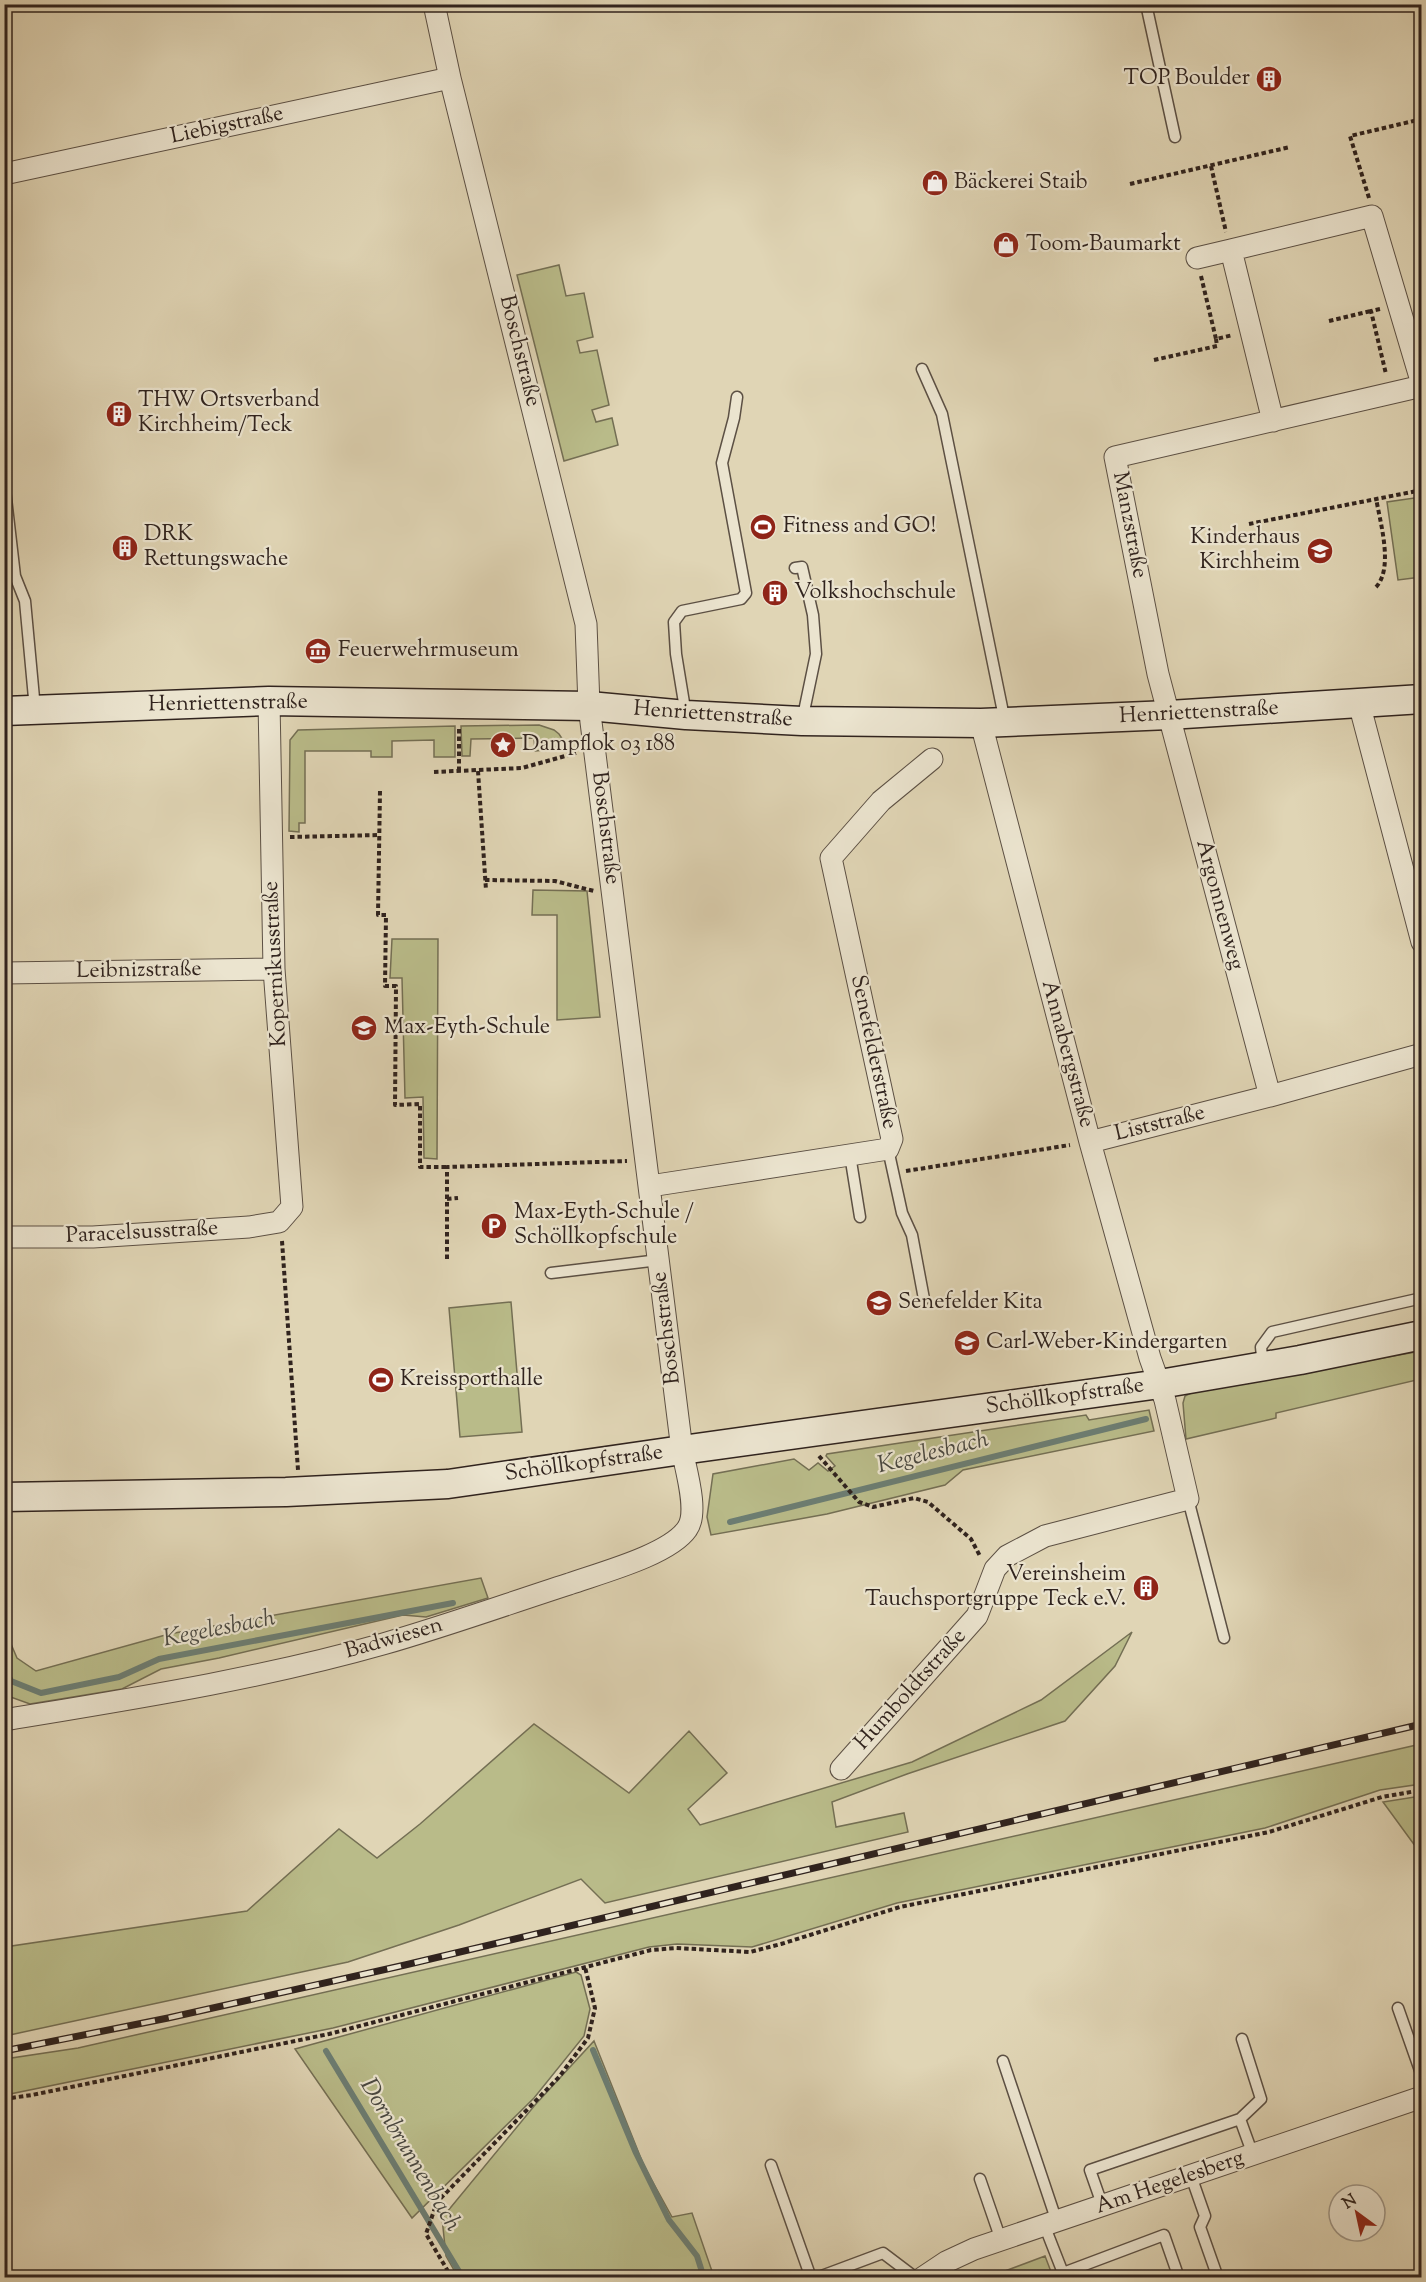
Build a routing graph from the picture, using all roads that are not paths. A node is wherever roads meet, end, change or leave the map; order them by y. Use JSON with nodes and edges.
{"nodes":[{"id":1,"x":434,"y":4,"type":"edge"},
{"id":2,"x":1146,"y":4,"type":"edge"},
{"id":3,"x":450,"y":78,"type":"junction"},
{"id":4,"x":1175,"y":137,"type":"dead end"},
{"id":5,"x":4,"y":174,"type":"edge"},
{"id":6,"x":1231,"y":250,"type":"junction"},
{"id":7,"x":1197,"y":258,"type":"road end"},
{"id":8,"x":922,"y":369,"type":"dead end"},
{"id":9,"x":1422,"y":385,"type":"edge"},
{"id":10,"x":737,"y":397,"type":"dead end"},
{"id":11,"x":1273,"y":421,"type":"junction"},
{"id":12,"x":4,"y":481,"type":"edge"},
{"id":13,"x":795,"y":568,"type":"dead end"},
{"id":14,"x":1422,"y":699,"type":"edge"},
{"id":15,"x":269,"y":701,"type":"junction"},
{"id":16,"x":1359,"y":703,"type":"junction"},
{"id":17,"x":589,"y":706,"type":"junction"},
{"id":18,"x":36,"y":710,"type":"junction"},
{"id":19,"x":4,"y":711,"type":"edge"},
{"id":20,"x":686,"y":715,"type":"junction"},
{"id":21,"x":1169,"y":715,"type":"junction"},
{"id":22,"x":802,"y":722,"type":"junction"},
{"id":23,"x":993,"y":722,"type":"junction"},
{"id":24,"x":932,"y":759,"type":"dead end"},
{"id":25,"x":1422,"y":942,"type":"edge"},
{"id":26,"x":274,"y":969,"type":"junction"},
{"id":27,"x":4,"y":973,"type":"edge"},
{"id":28,"x":1422,"y":1054,"type":"edge"},
{"id":29,"x":1270,"y":1096,"type":"junction"},
{"id":30,"x":1089,"y":1142,"type":"junction"},
{"id":31,"x":888,"y":1149,"type":"junction"},
{"id":32,"x":850,"y":1155,"type":"junction"},
{"id":33,"x":650,"y":1186,"type":"junction"},
{"id":34,"x":860,"y":1217,"type":"dead end"},
{"id":35,"x":279,"y":1222,"type":"joint"},
{"id":36,"x":4,"y":1237,"type":"edge"},
{"id":37,"x":659,"y":1260,"type":"junction"},
{"id":38,"x":551,"y":1273,"type":"dead end"},
{"id":39,"x":1422,"y":1298,"type":"edge"},
{"id":40,"x":924,"y":1299,"type":"dead end"},
{"id":41,"x":1422,"y":1335,"type":"edge"},
{"id":42,"x":1263,"y":1366,"type":"junction"},
{"id":43,"x":1160,"y":1384,"type":"junction"},
{"id":44,"x":682,"y":1450,"type":"junction"},
{"id":45,"x":4,"y":1497,"type":"edge"},
{"id":46,"x":1188,"y":1498,"type":"junction"},
{"id":47,"x":1224,"y":1638,"type":"dead end"},
{"id":48,"x":4,"y":1720,"type":"edge"},
{"id":49,"x":841,"y":1769,"type":"dead end"},
{"id":50,"x":1398,"y":2008,"type":"dead end"},
{"id":51,"x":1242,"y":2039,"type":"dead end"},
{"id":52,"x":1003,"y":2061,"type":"dead end"},
{"id":53,"x":1422,"y":2076,"type":"edge"},
{"id":54,"x":1422,"y":2097,"type":"edge"},
{"id":55,"x":1240,"y":2119,"type":"junction"},
{"id":56,"x":1253,"y":2155,"type":"junction"},
{"id":57,"x":771,"y":2165,"type":"dead end"},
{"id":58,"x":1191,"y":2176,"type":"junction"},
{"id":59,"x":980,"y":2179,"type":"dead end"},
{"id":60,"x":1103,"y":2207,"type":"junction"},
{"id":61,"x":1051,"y":2224,"type":"junction"},
{"id":62,"x":1001,"y":2240,"type":"junction"},
{"id":63,"x":1063,"y":2275,"type":"edge"},
{"id":64,"x":813,"y":2277,"type":"edge"},
{"id":65,"x":916,"y":2277,"type":"edge"},
{"id":66,"x":922,"y":2277,"type":"edge"},
{"id":67,"x":1179,"y":2277,"type":"edge"},
{"id":68,"x":1218,"y":2277,"type":"edge"}],
"edges":[{"from":1,"to":3,"type":"street","name":"Boschstraße"},
{"from":2,"to":4,"type":"lane"},
{"from":3,"to":5,"type":"street","name":"Liebigstraße"},
{"from":3,"to":17,"type":"street","name":"Boschstraße"},
{"from":6,"to":7,"type":"street"},
{"from":6,"to":9,"type":"street","name":"Manzstraße"},
{"from":6,"to":11,"type":"street"},
{"from":8,"to":23,"type":"lane"},
{"from":9,"to":11,"type":"street","name":"Manzstraße"},
{"from":10,"to":20,"type":"lane"},
{"from":11,"to":21,"type":"street","name":"Manzstraße"},
{"from":12,"to":18,"type":"lane"},
{"from":13,"to":22,"type":"lane"},
{"from":14,"to":16,"type":"main road","name":"Henriettenstraße"},
{"from":15,"to":17,"type":"main road","name":"Henriettenstraße"},
{"from":15,"to":18,"type":"main road","name":"Henriettenstraße"},
{"from":15,"to":26,"type":"street","name":"Kopernikusstraße"},
{"from":16,"to":21,"type":"main road","name":"Henriettenstraße"},
{"from":16,"to":25,"type":"street"},
{"from":17,"to":20,"type":"main road","name":"Henriettenstraße"},
{"from":17,"to":33,"type":"street","name":"Boschstraße"},
{"from":18,"to":19,"type":"main road","name":"Henriettenstraße"},
{"from":20,"to":22,"type":"main road","name":"Henriettenstraße"},
{"from":21,"to":23,"type":"main road","name":"Henriettenstraße"},
{"from":21,"to":29,"type":"street","name":"Argonnenweg"},
{"from":22,"to":23,"type":"main road","name":"Henriettenstraße"},
{"from":23,"to":30,"type":"street","name":"Annabergstraße"},
{"from":24,"to":31,"type":"street","name":"Senefelderstraße"},
{"from":26,"to":27,"type":"street","name":"Leibnizstraße"},
{"from":26,"to":35,"type":"street","name":"Kopernikusstraße"},
{"from":28,"to":29,"type":"street","name":"Liststraße"},
{"from":29,"to":30,"type":"street","name":"Liststraße"},
{"from":30,"to":43,"type":"street","name":"Annabergstraße"},
{"from":31,"to":32,"type":"street","name":"Senefelderstraße"},
{"from":31,"to":40,"type":"lane"},
{"from":32,"to":33,"type":"street","name":"Senefelderstraße"},
{"from":32,"to":34,"type":"lane"},
{"from":33,"to":37,"type":"street","name":"Boschstraße"},
{"from":35,"to":36,"type":"street","name":"Paracelsusstraße"},
{"from":37,"to":38,"type":"lane"},
{"from":37,"to":44,"type":"street","name":"Boschstraße"},
{"from":39,"to":42,"type":"lane"},
{"from":41,"to":42,"type":"main road","name":"Schöllkopfstraße"},
{"from":42,"to":43,"type":"main road","name":"Schöllkopfstraße"},
{"from":43,"to":44,"type":"main road","name":"Schöllkopfstraße"},
{"from":43,"to":46,"type":"street","name":"Schöllkopfstraße"},
{"from":44,"to":45,"type":"main road","name":"Schöllkopfstraße"},
{"from":44,"to":48,"type":"street","name":"Badwiesen"},
{"from":46,"to":47,"type":"lane"},
{"from":46,"to":49,"type":"street","name":"Humboldtstraße"},
{"from":50,"to":53,"type":"lane"},
{"from":51,"to":55,"type":"lane"},
{"from":52,"to":61,"type":"lane"},
{"from":54,"to":56,"type":"street","name":"Am Hegelesberg"},
{"from":55,"to":56,"type":"lane"},
{"from":55,"to":60,"type":"lane"},
{"from":56,"to":58,"type":"street","name":"Am Hegelesberg"},
{"from":57,"to":64,"type":"lane"},
{"from":58,"to":60,"type":"street","name":"Am Hegelesberg"},
{"from":58,"to":68,"type":"lane"},
{"from":59,"to":62,"type":"lane"},
{"from":60,"to":61,"type":"street","name":"Am Hegelesberg"},
{"from":61,"to":62,"type":"street","name":"Am Hegelesberg"},
{"from":61,"to":63,"type":"lane"},
{"from":62,"to":66,"type":"street","name":"Am Hegelesberg"},
{"from":63,"to":67,"type":"lane"},
{"from":64,"to":65,"type":"lane"}]}
